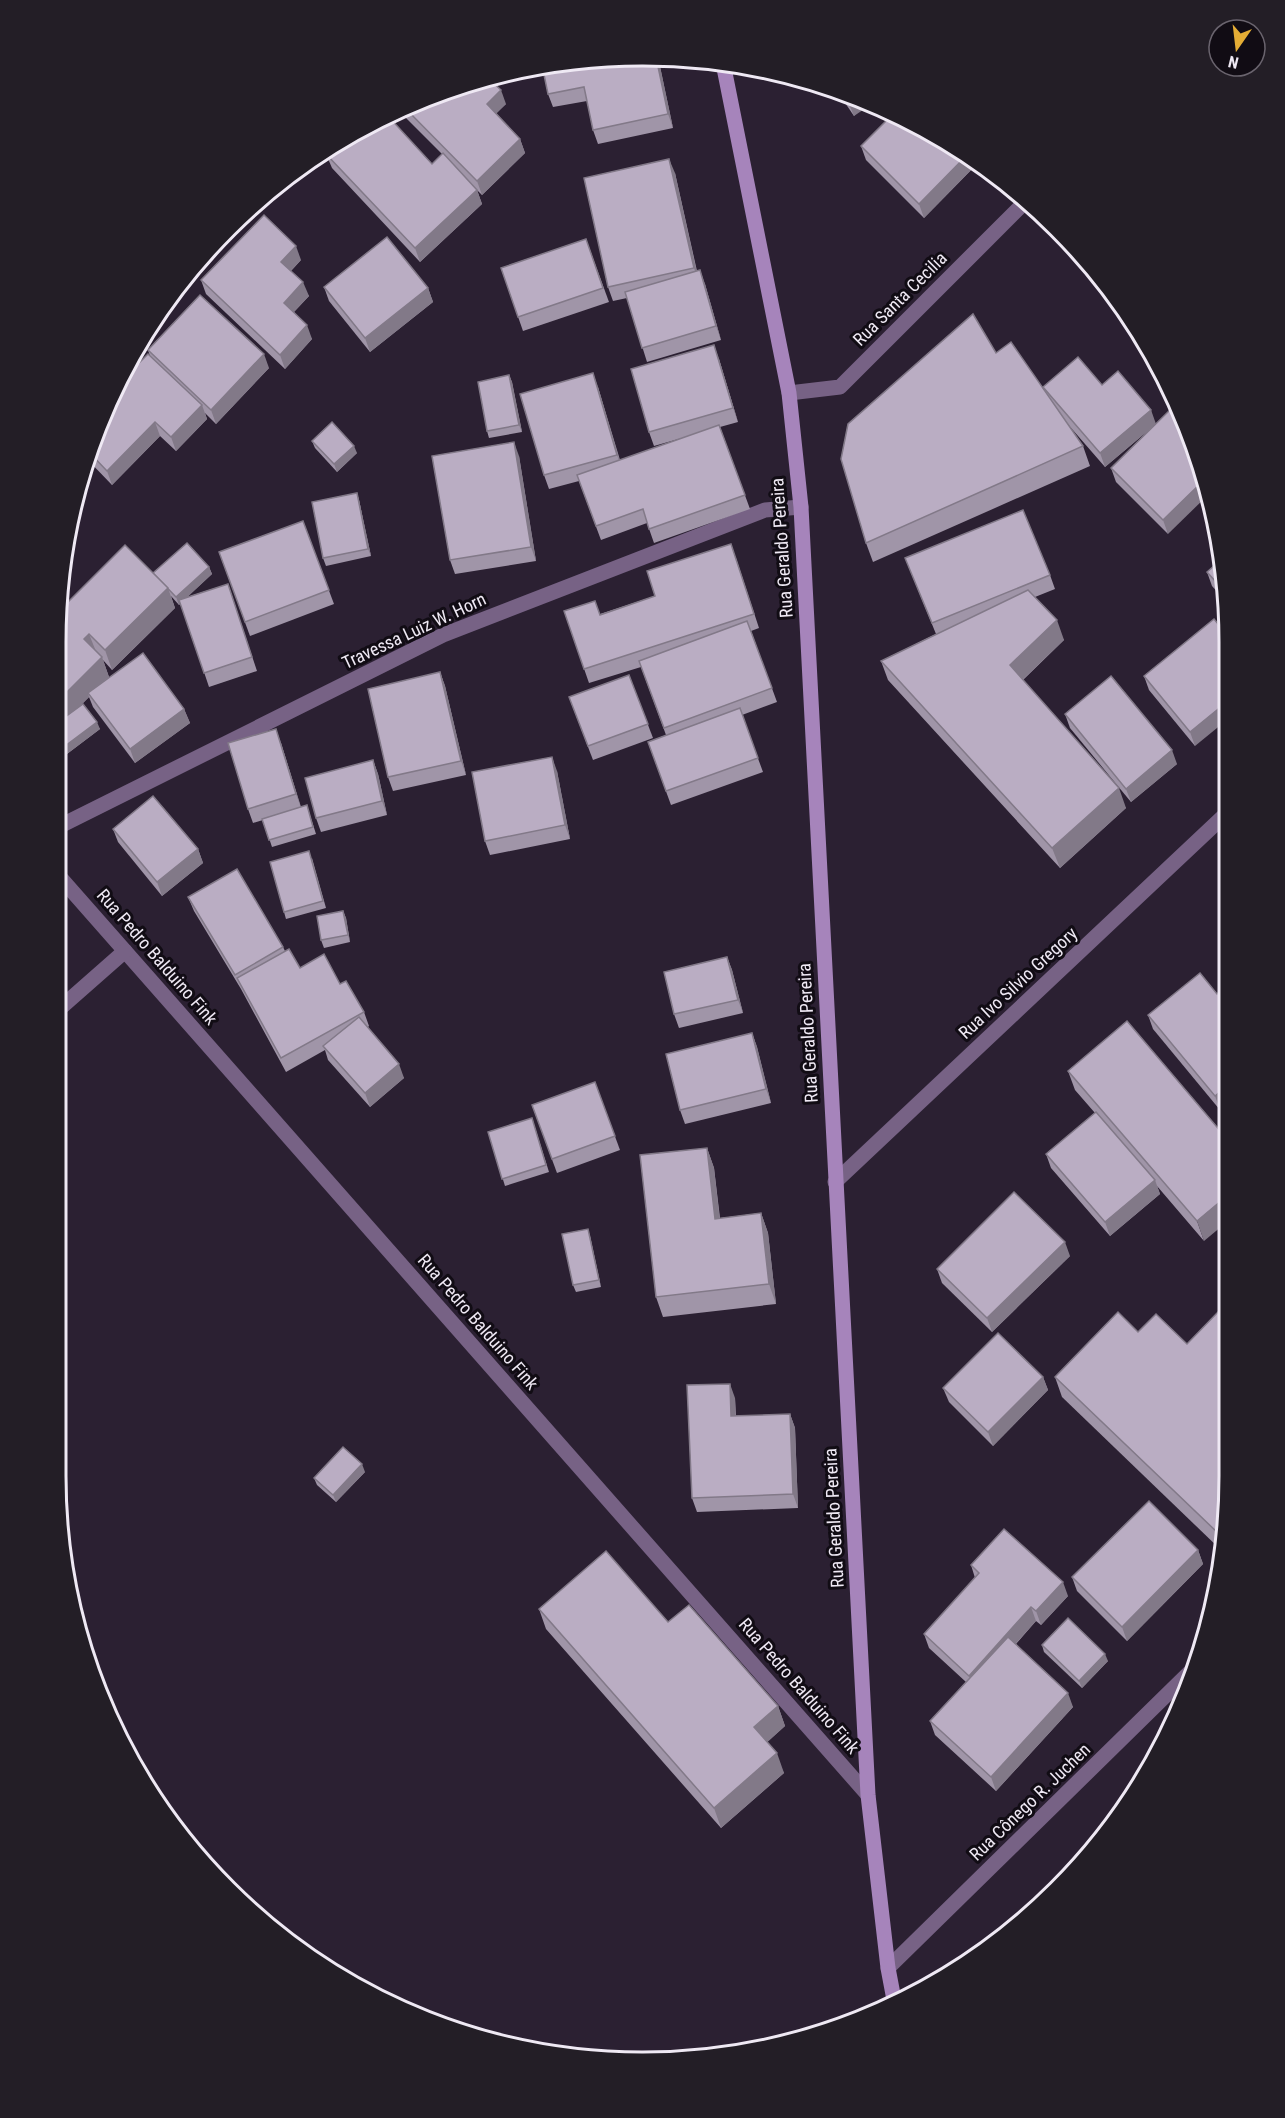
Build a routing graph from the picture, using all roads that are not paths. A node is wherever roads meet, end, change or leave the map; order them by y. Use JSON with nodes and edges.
{"nodes":[{"id":1,"x":725,"y":72,"type":"edge"},
{"id":2,"x":1020,"y":207,"type":"edge"},
{"id":3,"x":789,"y":393,"type":"junction"},
{"id":4,"x":801,"y":507,"type":"junction"},
{"id":5,"x":1219,"y":820,"type":"edge"},
{"id":6,"x":66,"y":823,"type":"edge"},
{"id":7,"x":66,"y":883,"type":"edge"},
{"id":8,"x":125,"y":951,"type":"junction"},
{"id":9,"x":66,"y":1003,"type":"edge"},
{"id":10,"x":835,"y":1182,"type":"junction"},
{"id":11,"x":1181,"y":1681,"type":"edge"},
{"id":12,"x":868,"y":1795,"type":"junction"},
{"id":13,"x":888,"y":1968,"type":"junction"},
{"id":14,"x":893,"y":1995,"type":"edge"}],
"edges":[{"from":1,"to":3,"type":"main road","name":"Rua Geraldo Pereira"},
{"from":2,"to":3,"type":"street","name":"Rua Santa Cecilia"},
{"from":3,"to":4,"type":"main road","name":"Rua Geraldo Pereira"},
{"from":4,"to":6,"type":"street","name":"Travessa Luiz W. Horn"},
{"from":4,"to":10,"type":"main road","name":"Rua Geraldo Pereira"},
{"from":5,"to":10,"type":"street","name":"Rua Ivo Silvio Gregory"},
{"from":7,"to":8,"type":"street","name":"Rua Pedro Balduino Fink"},
{"from":8,"to":9,"type":"street"},
{"from":8,"to":12,"type":"street","name":"Rua Pedro Balduino Fink"},
{"from":10,"to":12,"type":"main road","name":"Rua Geraldo Pereira"},
{"from":11,"to":13,"type":"street","name":"Rua Cônego R. Juchen"},
{"from":12,"to":13,"type":"main road","name":"Rua Geraldo Pereira"},
{"from":13,"to":14,"type":"main road","name":"Rua Geraldo Pereira"}]}
